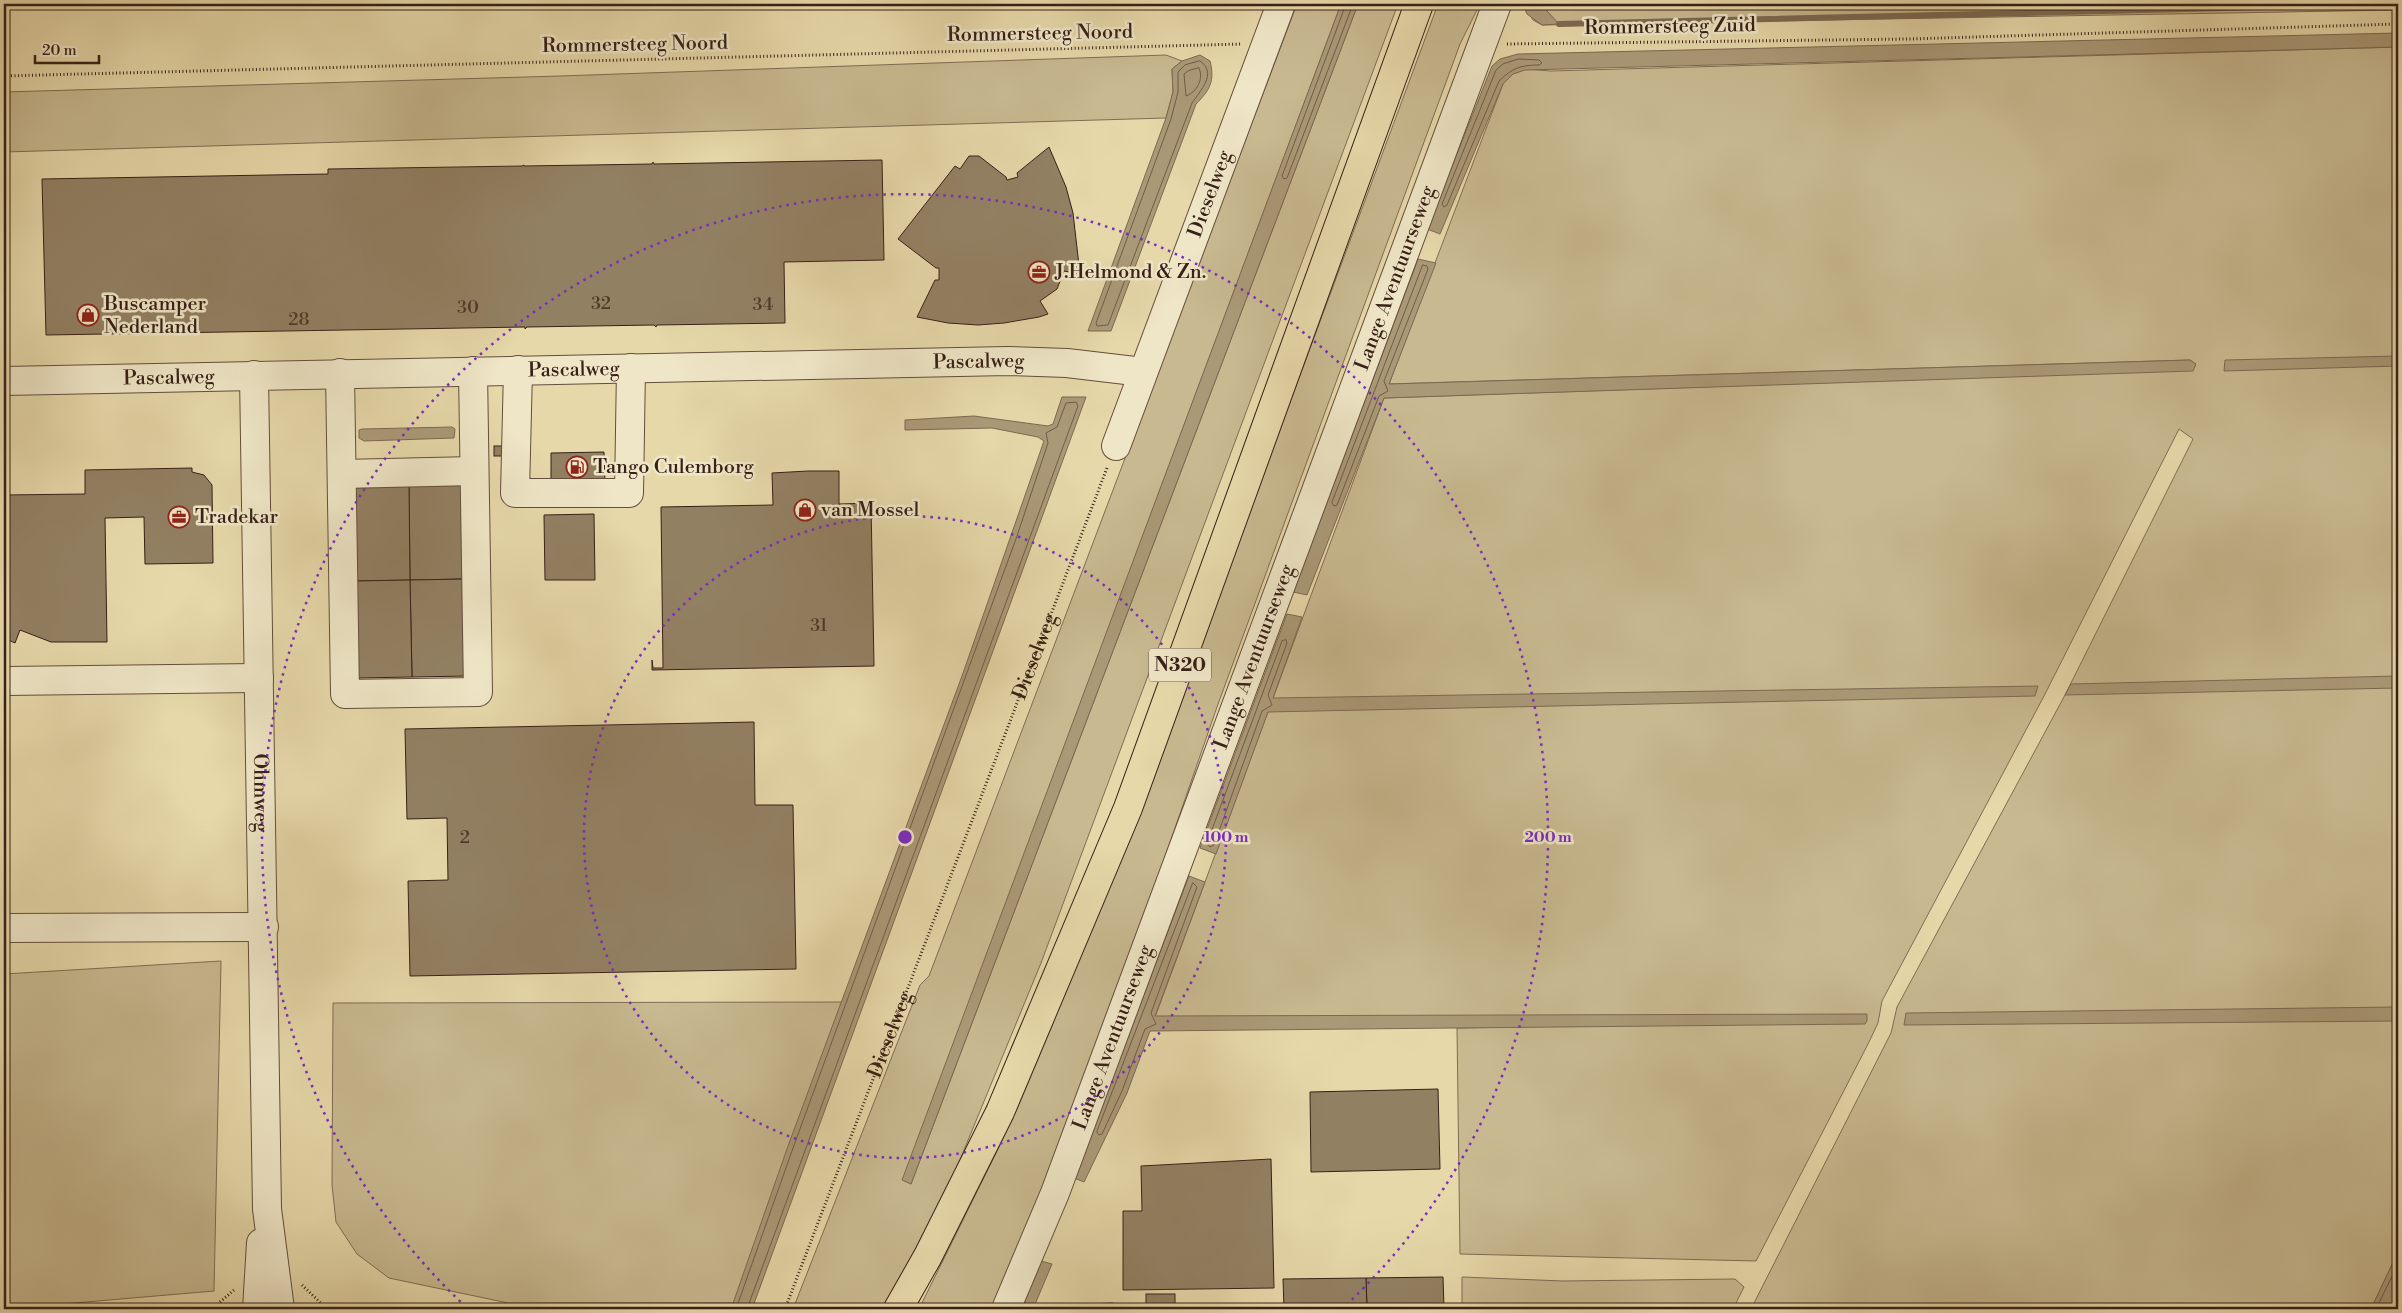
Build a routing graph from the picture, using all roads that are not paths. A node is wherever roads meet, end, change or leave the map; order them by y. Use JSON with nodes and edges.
{"nodes":[{"id":1,"x":1281,"y":4,"type":"edge"},
{"id":2,"x":1419,"y":4,"type":"edge"},
{"id":3,"x":1497,"y":4,"type":"edge"},
{"id":4,"x":631,"y":368,"type":"junction"},
{"id":5,"x":518,"y":370,"type":"junction"},
{"id":6,"x":473,"y":371,"type":"junction"},
{"id":7,"x":1143,"y":372,"type":"junction"},
{"id":8,"x":340,"y":374,"type":"junction"},
{"id":9,"x":254,"y":375,"type":"junction"},
{"id":10,"x":4,"y":381,"type":"edge"},
{"id":11,"x":1116,"y":446,"type":"road end"},
{"id":12,"x":474,"y":471,"type":"junction"},
{"id":13,"x":342,"y":474,"type":"junction"},
{"id":14,"x":259,"y":678,"type":"junction"},
{"id":15,"x":4,"y":681,"type":"edge"},
{"id":16,"x":264,"y":927,"type":"junction"},
{"id":17,"x":4,"y":928,"type":"edge"},
{"id":18,"x":267,"y":1209,"type":"junction"},
{"id":19,"x":257,"y":1309,"type":"edge"},
{"id":20,"x":280,"y":1309,"type":"edge"},
{"id":21,"x":898,"y":1309,"type":"edge"},
{"id":22,"x":1006,"y":1309,"type":"edge"}],
"edges":[{"from":1,"to":7,"type":"street","name":"Dieselweg"},
{"from":2,"to":21,"type":"main road","number":"N320"},
{"from":3,"to":22,"type":"street","name":"Lange Aventuurseweg"},
{"from":4,"to":5,"type":"street","name":"Pascalweg"},
{"from":4,"to":5,"type":"street"},
{"from":4,"to":7,"type":"street","name":"Pascalweg"},
{"from":5,"to":6,"type":"street","name":"Pascalweg"},
{"from":6,"to":8,"type":"street","name":"Pascalweg"},
{"from":6,"to":12,"type":"street"},
{"from":7,"to":11,"type":"street","name":"Dieselweg"},
{"from":8,"to":9,"type":"street","name":"Pascalweg"},
{"from":8,"to":13,"type":"street"},
{"from":9,"to":10,"type":"street","name":"Pascalweg"},
{"from":9,"to":14,"type":"street","name":"Ohmweg"},
{"from":12,"to":13,"type":"street"},
{"from":12,"to":13,"type":"street"},
{"from":14,"to":15,"type":"street"},
{"from":14,"to":16,"type":"street","name":"Ohmweg"},
{"from":16,"to":17,"type":"street"},
{"from":16,"to":18,"type":"street","name":"Ohmweg"},
{"from":18,"to":19,"type":"street","name":"Ohmweg"},
{"from":18,"to":20,"type":"street","name":"Ohmweg"}]}
